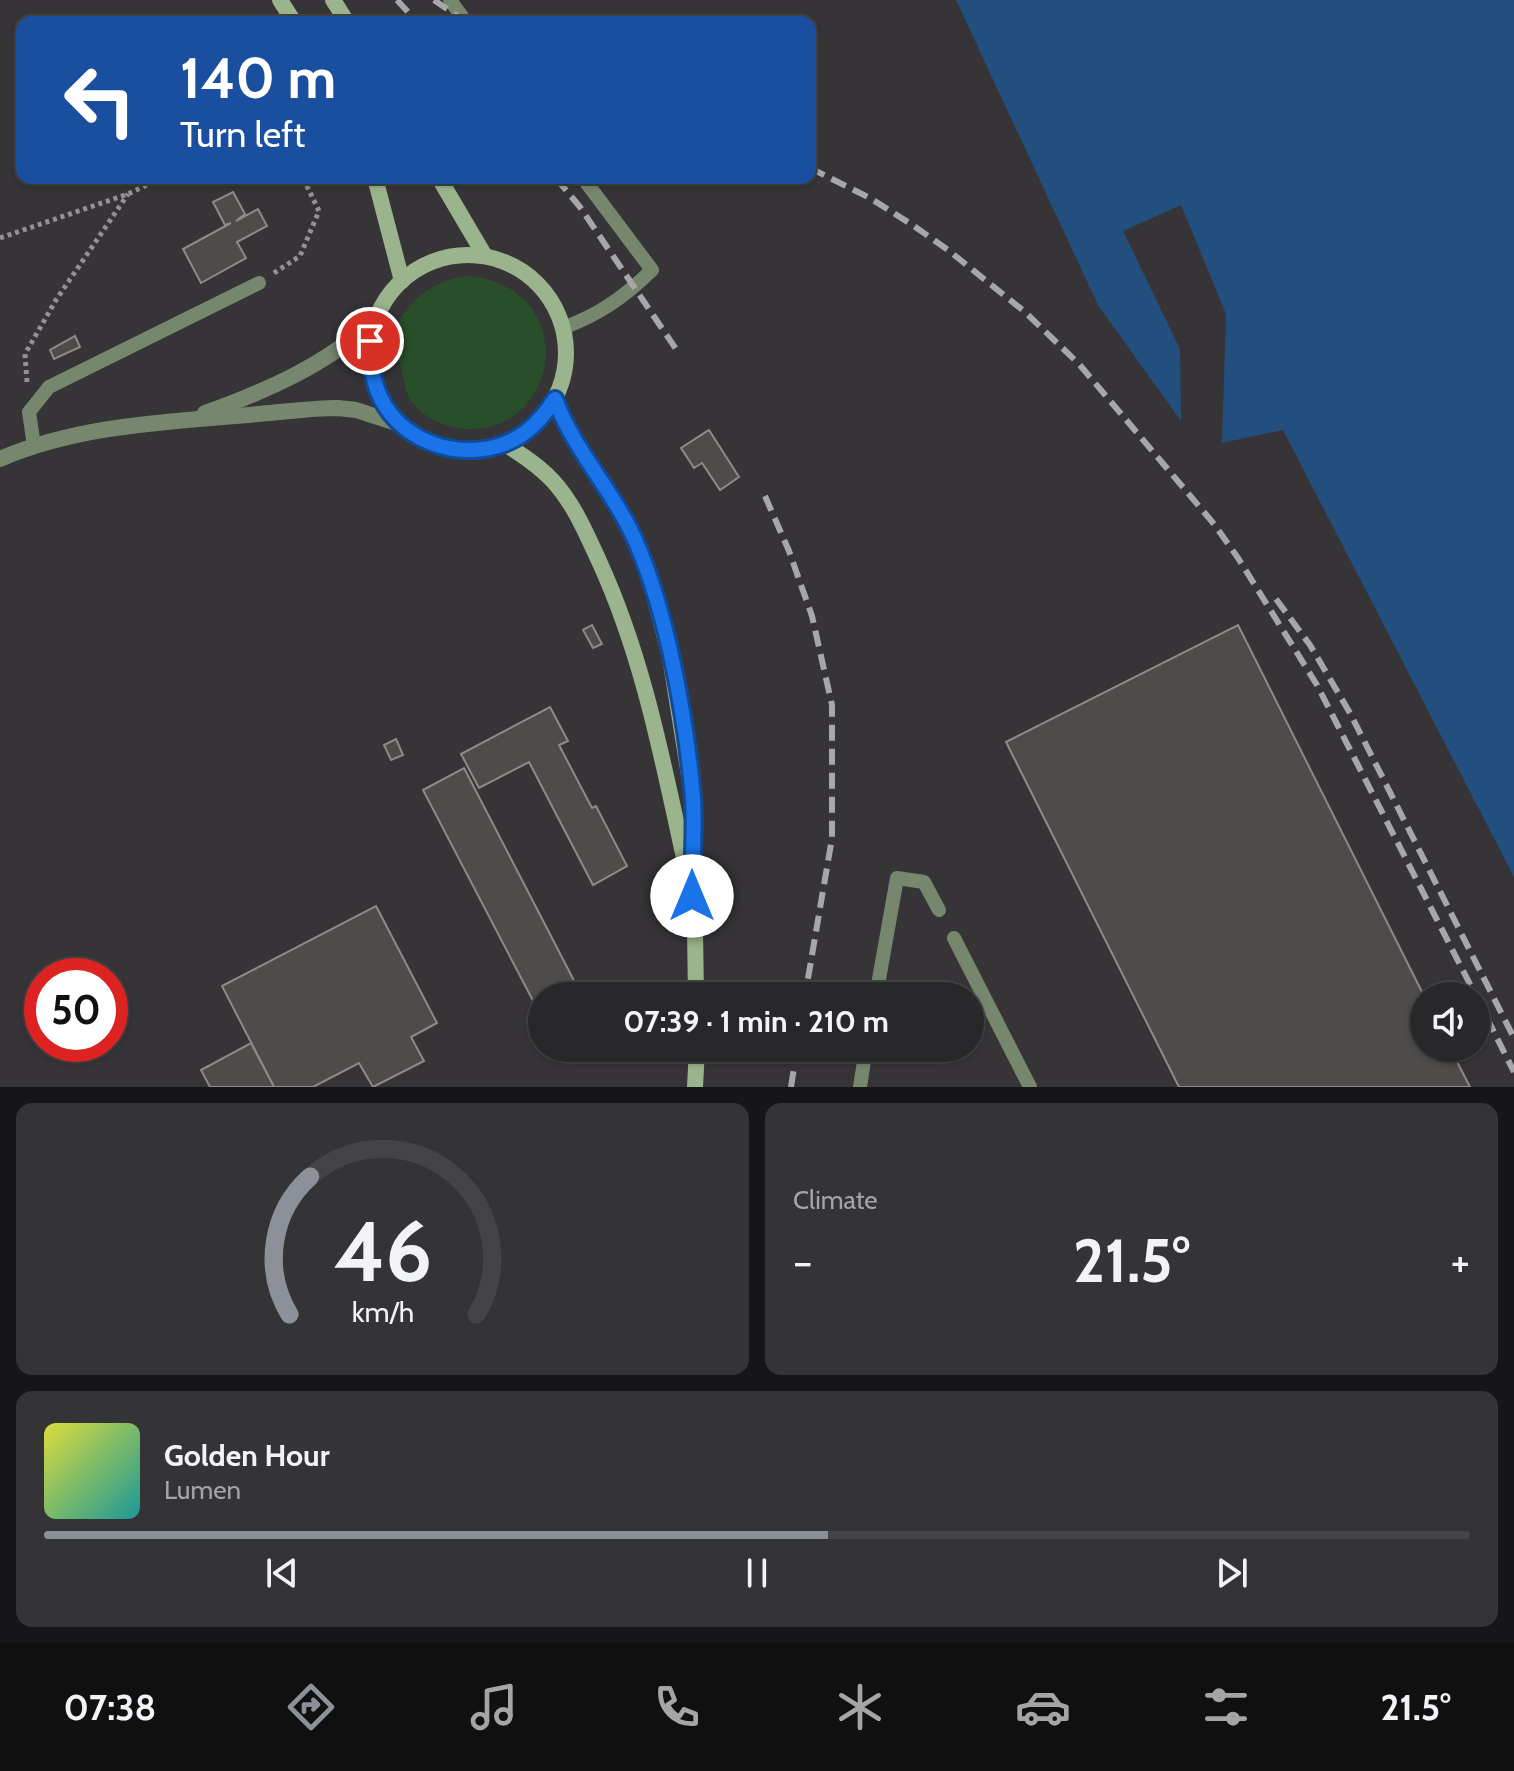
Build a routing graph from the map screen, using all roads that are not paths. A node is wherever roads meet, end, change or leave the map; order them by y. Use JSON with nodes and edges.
{"nodes":[{"id":1,"x":377,"y":184,"type":"edge"},
{"id":2,"x":443,"y":184,"type":"edge"},
{"id":3,"x":588,"y":184,"type":"edge"},
{"id":4,"x":485,"y":256,"type":"junction"},
{"id":5,"x":402,"y":281,"type":"junction"},
{"id":6,"x":259,"y":283,"type":"road end"},
{"id":7,"x":376,"y":318,"type":"junction"},
{"id":8,"x":563,"y":328,"type":"junction"},
{"id":9,"x":555,"y":399,"type":"junction"},
{"id":10,"x":188,"y":418,"type":"junction"},
{"id":11,"x":402,"y":425,"type":"junction"},
{"id":12,"x":505,"y":444,"type":"junction"},
{"id":13,"x":34,"y":446,"type":"junction"},
{"id":14,"x":0,"y":459,"type":"edge"},
{"id":15,"x":692,"y":896,"type":"junction"},
{"id":16,"x":939,"y":910,"type":"dead end"},
{"id":17,"x":954,"y":938,"type":"dead end"},
{"id":18,"x":695,"y":982,"type":"edge"},
{"id":19,"x":878,"y":982,"type":"edge"},
{"id":20,"x":696,"y":1062,"type":"edge"},
{"id":21,"x":864,"y":1062,"type":"edge"},
{"id":22,"x":695,"y":1087,"type":"edge"},
{"id":23,"x":860,"y":1087,"type":"edge"},
{"id":24,"x":1030,"y":1087,"type":"edge"}],
"edges":[{"from":1,"to":5,"type":"main road"},
{"from":2,"to":4,"type":"main road"},
{"from":3,"to":8,"type":"lane"},
{"from":4,"to":5,"type":"main road"},
{"from":4,"to":8,"type":"main road"},
{"from":5,"to":7,"type":"main road"},
{"from":6,"to":13,"type":"lane"},
{"from":7,"to":10,"type":"street"},
{"from":7,"to":11,"type":"main road"},
{"from":8,"to":9,"type":"main road"},
{"from":9,"to":12,"type":"main road"},
{"from":9,"to":15,"type":"main road"},
{"from":10,"to":11,"type":"street"},
{"from":10,"to":13,"type":"street"},
{"from":11,"to":12,"type":"main road"},
{"from":12,"to":15,"type":"main road"},
{"from":13,"to":14,"type":"street"},
{"from":15,"to":18,"type":"main road"},
{"from":16,"to":19,"type":"lane"},
{"from":17,"to":24,"type":"lane"},
{"from":20,"to":22,"type":"main road"},
{"from":21,"to":23,"type":"lane"}]}
